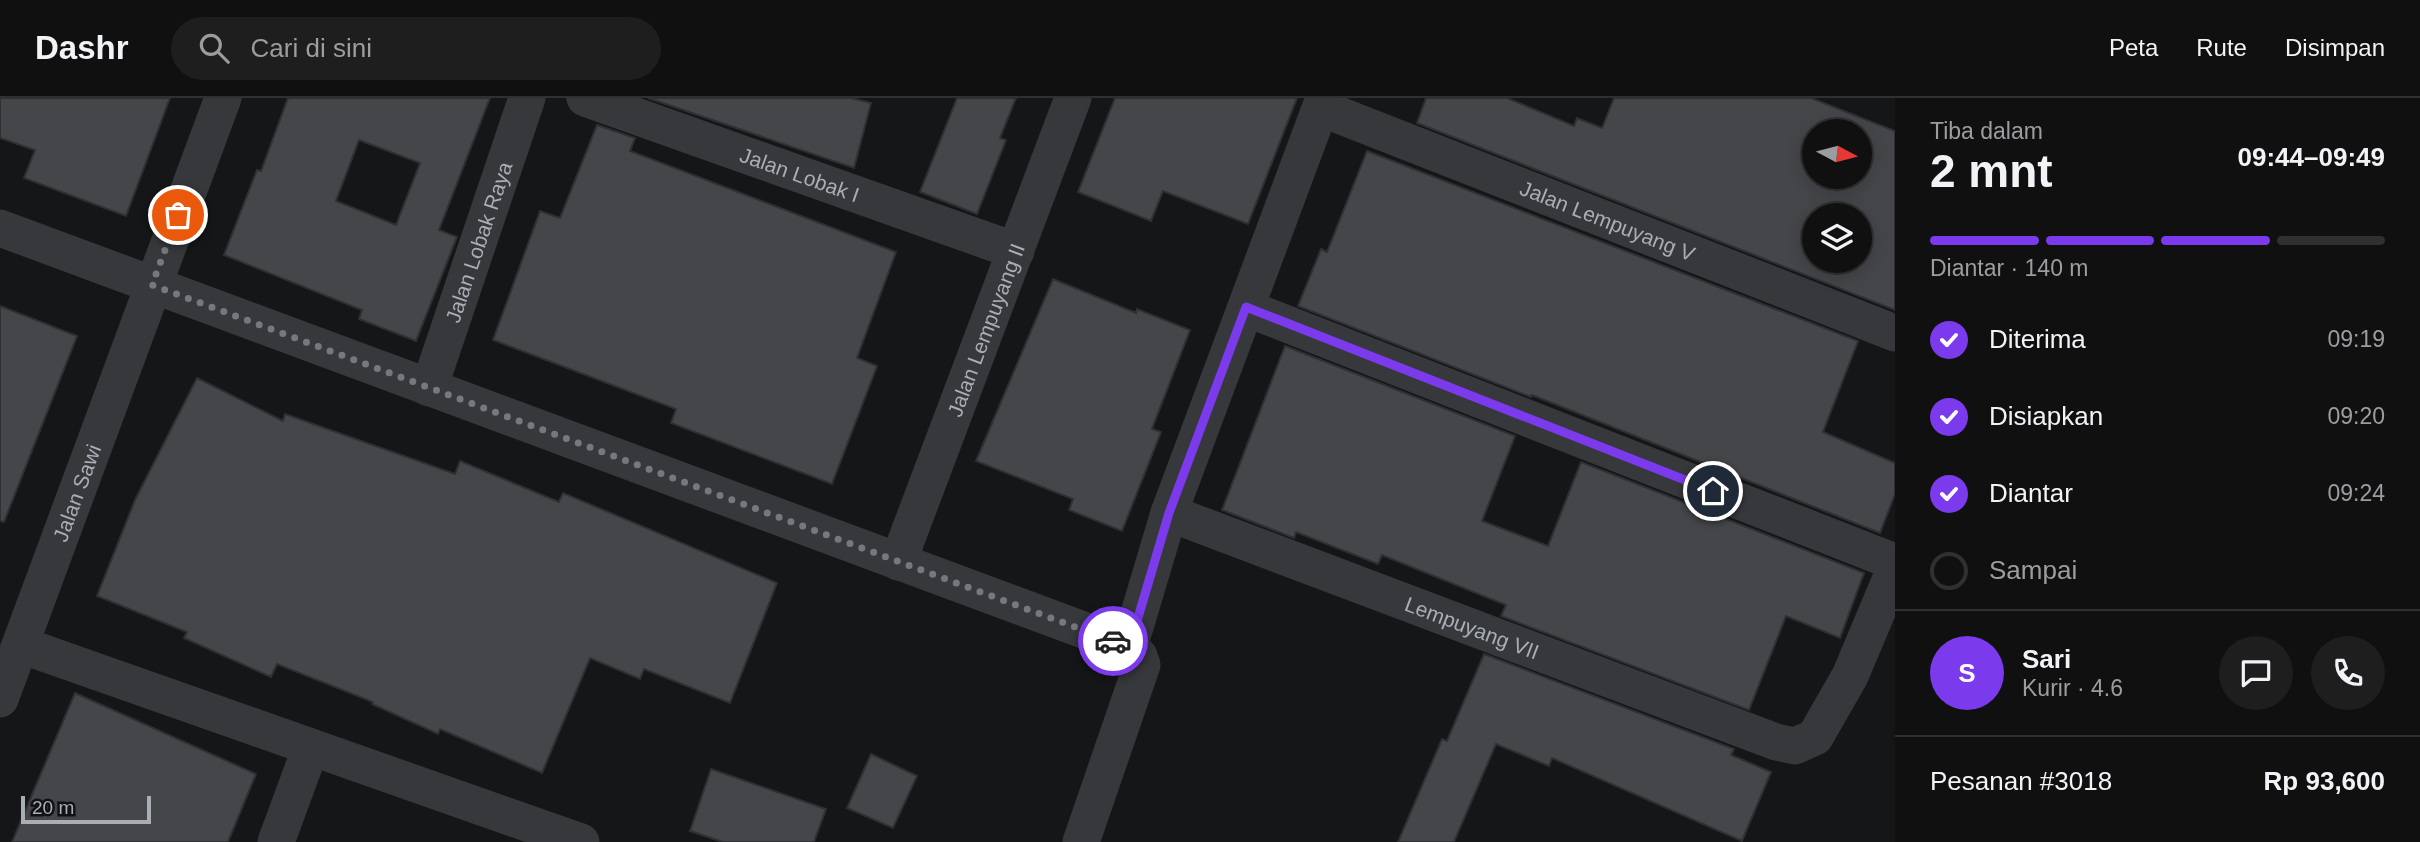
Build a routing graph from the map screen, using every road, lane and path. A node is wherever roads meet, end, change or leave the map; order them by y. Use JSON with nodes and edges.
{"nodes":[{"id":1,"x":223,"y":98,"type":"edge"},
{"id":2,"x":527,"y":98,"type":"edge"},
{"id":3,"x":584,"y":98,"type":"edge"},
{"id":4,"x":1073,"y":98,"type":"edge"},
{"id":5,"x":1323,"y":103,"type":"edge"},
{"id":6,"x":0,"y":228,"type":"edge"},
{"id":7,"x":1016,"y":251,"type":"junction"},
{"id":8,"x":152,"y":285,"type":"junction"},
{"id":9,"x":1246,"y":307,"type":"junction"},
{"id":10,"x":1895,"y":332,"type":"edge"},
{"id":11,"x":429,"y":388,"type":"junction"},
{"id":12,"x":1169,"y":513,"type":"junction"},
{"id":13,"x":898,"y":562,"type":"junction"},
{"id":14,"x":1895,"y":562,"type":"edge"},
{"id":15,"x":1895,"y":569,"type":"edge"},
{"id":16,"x":21,"y":645,"type":"junction"},
{"id":17,"x":1129,"y":648,"type":"junction"},
{"id":18,"x":0,"y":699,"type":"edge"},
{"id":19,"x":311,"y":747,"type":"junction"},
{"id":20,"x":276,"y":842,"type":"edge"},
{"id":21,"x":581,"y":842,"type":"edge"},
{"id":22,"x":1081,"y":842,"type":"edge"}],
"edges":[{"from":1,"to":8,"type":"street","name":"Jalan Sawi"},
{"from":2,"to":11,"type":"street","name":"Jalan Lobak Raya"},
{"from":3,"to":7,"type":"street","name":"Jalan Lobak I"},
{"from":4,"to":7,"type":"street","name":"Jalan Lempuyang II"},
{"from":5,"to":9,"type":"street"},
{"from":5,"to":10,"type":"street","name":"Jalan Lempuyang V"},
{"from":6,"to":8,"type":"street"},
{"from":7,"to":13,"type":"street","name":"Jalan Lempuyang II"},
{"from":8,"to":11,"type":"street"},
{"from":8,"to":16,"type":"street","name":"Jalan Sawi"},
{"from":9,"to":12,"type":"street"},
{"from":9,"to":14,"type":"street"},
{"from":11,"to":13,"type":"street"},
{"from":12,"to":15,"type":"street","name":"Lempuyang VII"},
{"from":12,"to":17,"type":"street"},
{"from":13,"to":17,"type":"street"},
{"from":16,"to":18,"type":"street","name":"Jalan Sawi"},
{"from":16,"to":19,"type":"street"},
{"from":17,"to":22,"type":"street"},
{"from":19,"to":20,"type":"street"},
{"from":19,"to":21,"type":"street"}]}
